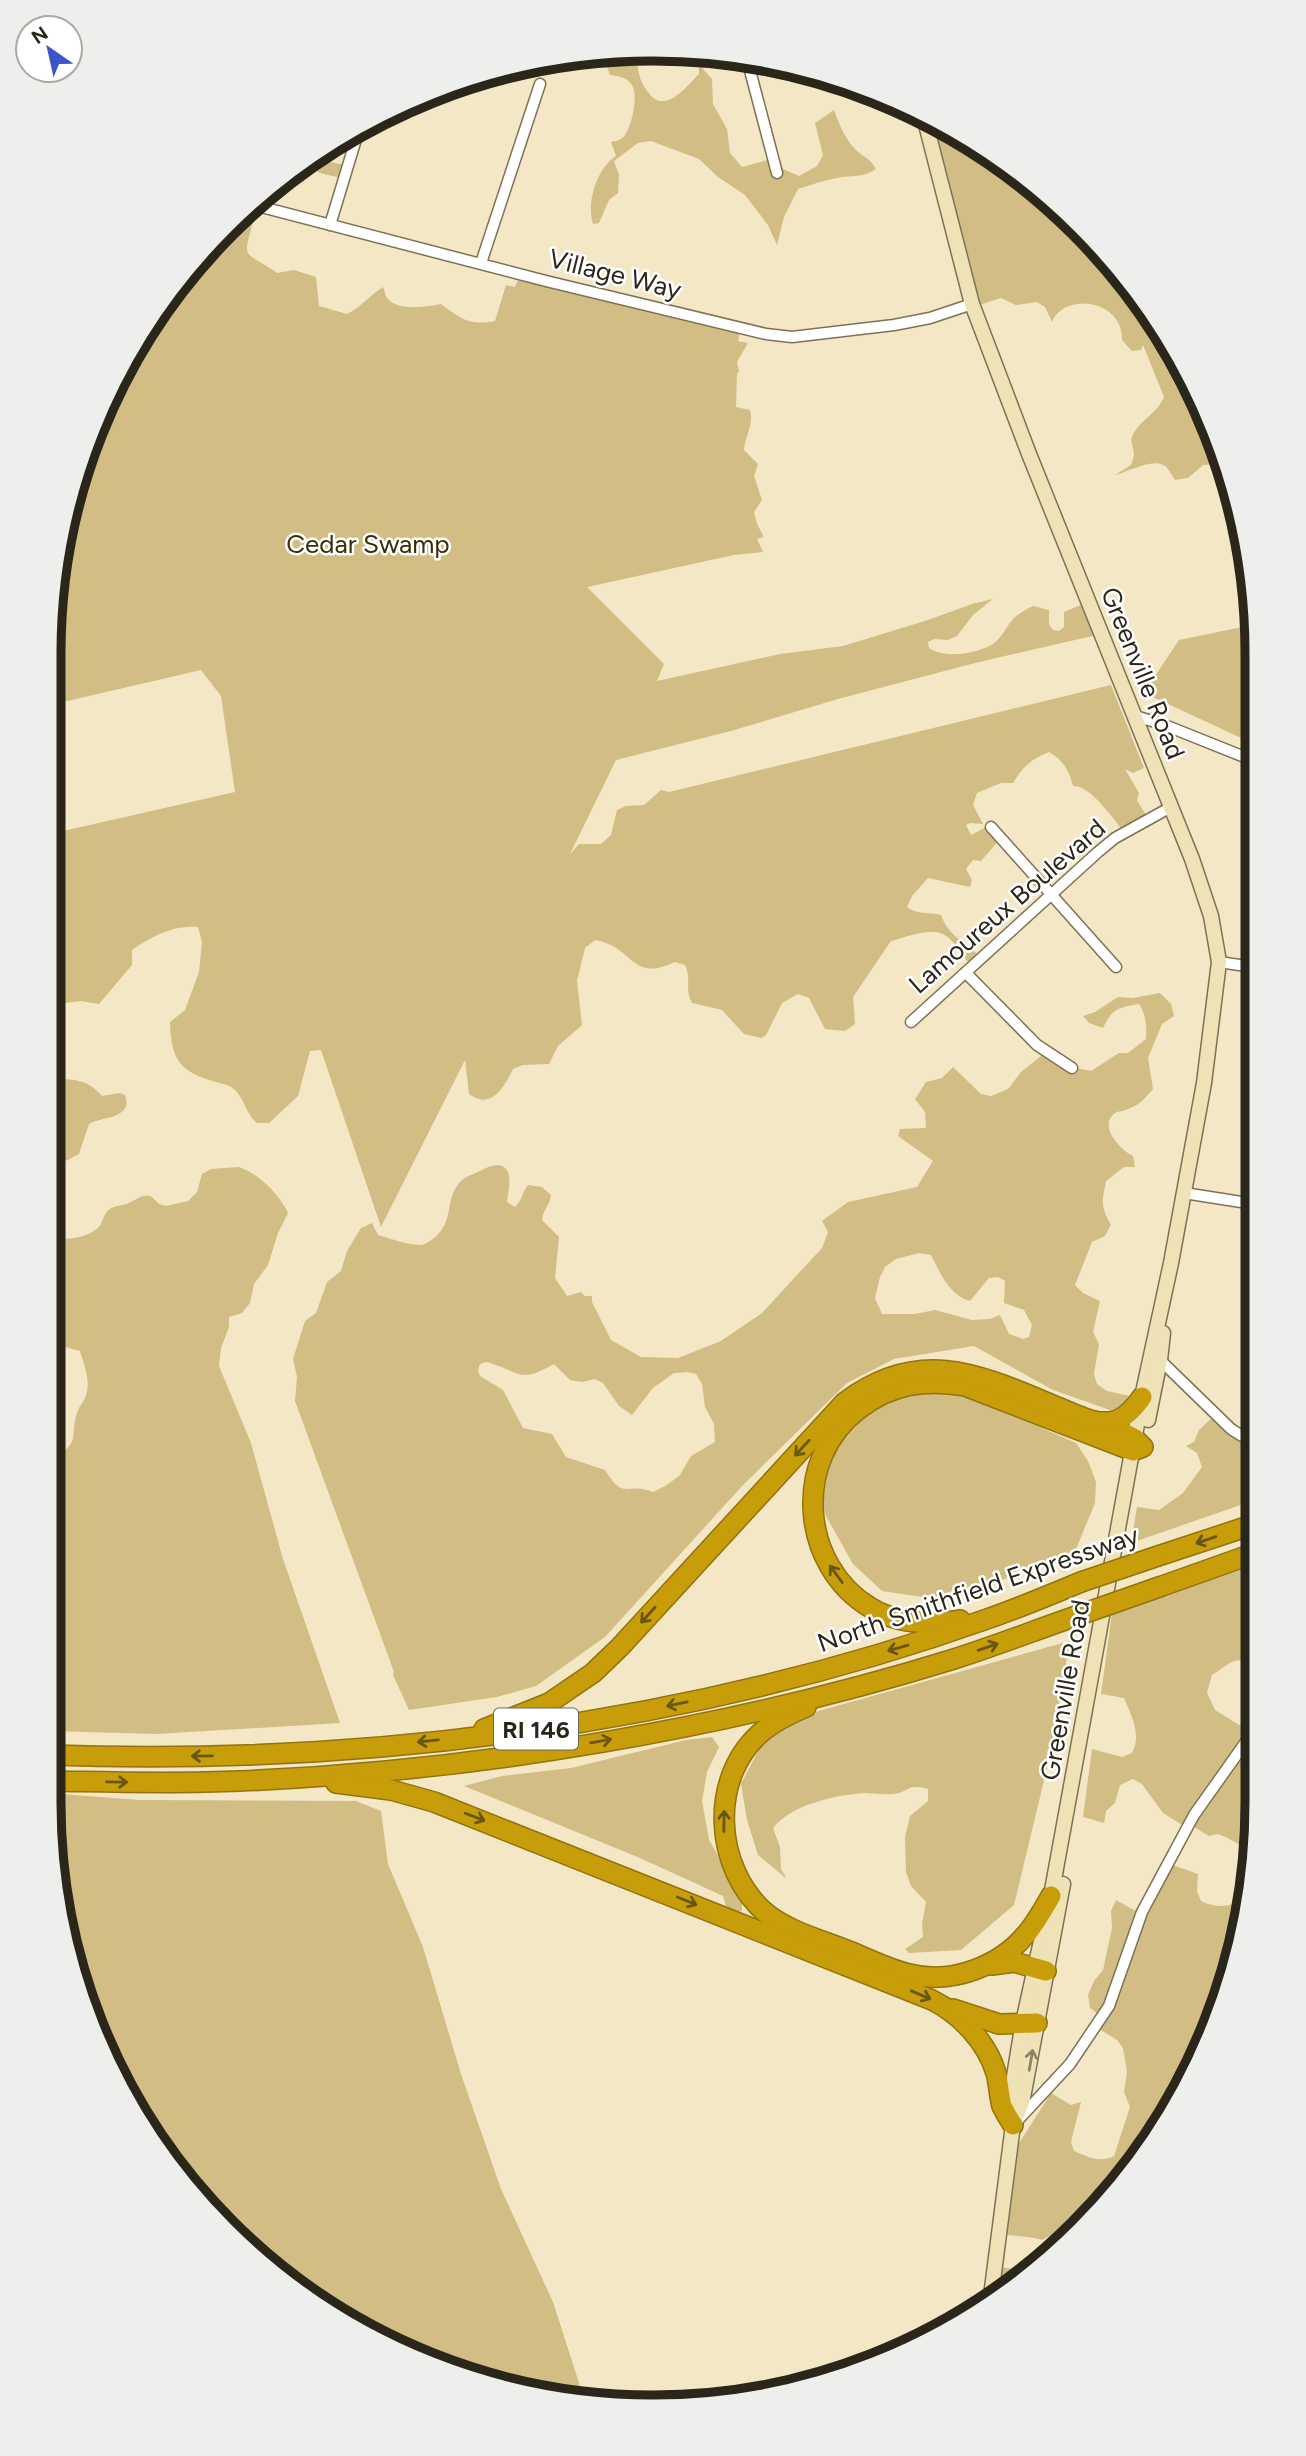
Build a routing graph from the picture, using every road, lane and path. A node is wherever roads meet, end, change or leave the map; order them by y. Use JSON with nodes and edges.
{"nodes":[{"id":1,"x":750,"y":70,"type":"edge"},
{"id":2,"x":540,"y":84,"type":"dead end"},
{"id":3,"x":927,"y":129,"type":"edge"},
{"id":4,"x":355,"y":142,"type":"edge"},
{"id":5,"x":778,"y":173,"type":"dead end"},
{"id":6,"x":264,"y":208,"type":"edge"},
{"id":7,"x":330,"y":225,"type":"junction"},
{"id":8,"x":481,"y":263,"type":"junction"},
{"id":9,"x":972,"y":304,"type":"junction"},
{"id":10,"x":1135,"y":716,"type":"junction"},
{"id":11,"x":1245,"y":757,"type":"edge"},
{"id":12,"x":1171,"y":807,"type":"junction"},
{"id":13,"x":990,"y":827,"type":"dead end"},
{"id":14,"x":1050,"y":895,"type":"junction"},
{"id":15,"x":1219,"y":962,"type":"junction"},
{"id":16,"x":1245,"y":966,"type":"edge"},
{"id":17,"x":1116,"y":967,"type":"dead end"},
{"id":18,"x":966,"y":973,"type":"junction"},
{"id":19,"x":911,"y":1022,"type":"dead end"},
{"id":20,"x":1072,"y":1068,"type":"dead end"},
{"id":21,"x":1184,"y":1193,"type":"junction"},
{"id":22,"x":1245,"y":1203,"type":"edge"},
{"id":23,"x":1171,"y":1263,"type":"junction"},
{"id":24,"x":1160,"y":1360,"type":"junction"},
{"id":25,"x":1142,"y":1397,"type":"junction"},
{"id":26,"x":1103,"y":1422,"type":"junction"},
{"id":27,"x":1245,"y":1436,"type":"edge"},
{"id":28,"x":1135,"y":1452,"type":"junction"},
{"id":29,"x":1245,"y":1527,"type":"edge"},
{"id":30,"x":1245,"y":1557,"type":"edge"},
{"id":31,"x":1009,"y":1611,"type":"junction"},
{"id":32,"x":860,"y":1685,"type":"junction"},
{"id":33,"x":465,"y":1737,"type":"junction"},
{"id":34,"x":1245,"y":1743,"type":"edge"},
{"id":35,"x":61,"y":1755,"type":"edge"},
{"id":36,"x":290,"y":1779,"type":"junction"},
{"id":37,"x":61,"y":1781,"type":"edge"},
{"id":38,"x":1051,"y":1896,"type":"junction"},
{"id":39,"x":984,"y":1967,"type":"junction"},
{"id":40,"x":1040,"y":1970,"type":"junction"},
{"id":41,"x":948,"y":2008,"type":"junction"},
{"id":42,"x":1030,"y":2023,"type":"junction"},
{"id":43,"x":1013,"y":2125,"type":"junction"},
{"id":44,"x":992,"y":2287,"type":"edge"}],
"edges":[{"from":1,"to":5,"type":"street"},
{"from":2,"to":8,"type":"street"},
{"from":3,"to":9,"type":"main road","name":"Greenville Road"},
{"from":4,"to":7,"type":"street"},
{"from":6,"to":7,"type":"street","name":"Village Way"},
{"from":7,"to":8,"type":"street","name":"Village Way"},
{"from":8,"to":9,"type":"street","name":"Village Way"},
{"from":9,"to":10,"type":"main road","name":"Greenville Road"},
{"from":10,"to":11,"type":"street"},
{"from":10,"to":12,"type":"main road","name":"Greenville Road"},
{"from":12,"to":14,"type":"street","name":"Lamoureux Boulevard"},
{"from":12,"to":15,"type":"main road","name":"Greenville Road"},
{"from":13,"to":14,"type":"street"},
{"from":14,"to":17,"type":"street"},
{"from":14,"to":18,"type":"street","name":"Lamoureux Boulevard"},
{"from":15,"to":16,"type":"street"},
{"from":15,"to":21,"type":"main road","name":"Greenville Road"},
{"from":18,"to":19,"type":"street","name":"Lamoureux Boulevard"},
{"from":18,"to":20,"type":"street"},
{"from":21,"to":22,"type":"street"},
{"from":21,"to":23,"type":"main road","name":"Greenville Road"},
{"from":23,"to":24,"type":"main road","name":"Greenville Road"},
{"from":23,"to":25,"type":"main road","name":"Greenville Road"},
{"from":24,"to":27,"type":"street"},
{"from":24,"to":28,"type":"main road","name":"Greenville Road"},
{"from":25,"to":26,"type":"highway"},
{"from":25,"to":28,"type":"main road","name":"Greenville Road"},
{"from":26,"to":28,"type":"highway"},
{"from":26,"to":33,"type":"highway","one_way":true},
{"from":31,"to":28,"type":"highway","one_way":true},
{"from":28,"to":38,"type":"main road","name":"Greenville Road"},
{"from":28,"to":40,"type":"main road","name":"Greenville Road"},
{"from":29,"to":31,"type":"highway","name":"North Smithfield Expressway","number":"RI 146","one_way":true,"bridge":true},
{"from":32,"to":30,"type":"highway","name":"North Smithfield Expressway","number":"RI 146","one_way":true,"bridge":true},
{"from":31,"to":33,"type":"highway","name":"North Smithfield Expressway","number":"RI 146","one_way":true},
{"from":36,"to":32,"type":"highway","name":"North Smithfield Expressway","number":"RI 146","one_way":true},
{"from":39,"to":32,"type":"highway","one_way":true},
{"from":33,"to":35,"type":"highway","name":"North Smithfield Expressway","number":"RI 146","one_way":true},
{"from":34,"to":43,"type":"street"},
{"from":37,"to":36,"type":"highway","name":"North Smithfield Expressway","number":"RI 146","one_way":true},
{"from":36,"to":41,"type":"highway","one_way":true},
{"from":38,"to":39,"type":"highway"},
{"from":38,"to":40,"type":"main road","name":"Greenville Road"},
{"from":39,"to":40,"type":"highway"},
{"from":40,"to":42,"type":"main road","name":"Greenville Road"},
{"from":41,"to":42,"type":"highway"},
{"from":41,"to":43,"type":"highway"},
{"from":42,"to":43,"type":"main road","name":"Greenville Road"},
{"from":43,"to":44,"type":"main road","name":"Greenville Road"}]}
